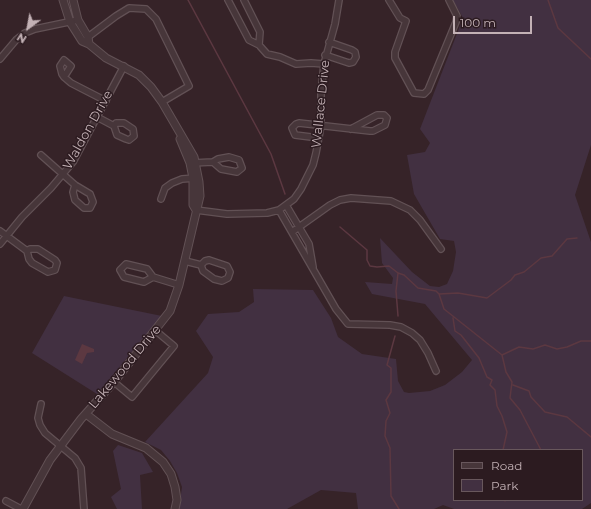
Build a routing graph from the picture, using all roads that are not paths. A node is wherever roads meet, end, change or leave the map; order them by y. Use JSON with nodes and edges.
{"nodes":[{"id":1,"x":63,"y":0,"type":"edge"},
{"id":2,"x":73,"y":0,"type":"edge"},
{"id":3,"x":228,"y":0,"type":"edge"},
{"id":4,"x":244,"y":0,"type":"edge"},
{"id":5,"x":339,"y":0,"type":"edge"},
{"id":6,"x":389,"y":0,"type":"edge"},
{"id":7,"x":449,"y":0,"type":"edge"},
{"id":8,"x":78,"y":20,"type":"junction"},
{"id":9,"x":70,"y":22,"type":"junction"},
{"id":10,"x":88,"y":41,"type":"junction"},
{"id":11,"x":329,"y":42,"type":"junction"},
{"id":12,"x":259,"y":45,"type":"junction"},
{"id":13,"x":325,"y":55,"type":"junction"},
{"id":14,"x":0,"y":58,"type":"edge"},
{"id":15,"x":324,"y":64,"type":"junction"},
{"id":16,"x":124,"y":66,"type":"junction"},
{"id":17,"x":64,"y":77,"type":"dead end"},
{"id":18,"x":106,"y":101,"type":"junction"},
{"id":19,"x":162,"y":102,"type":"junction"},
{"id":20,"x":97,"y":117,"type":"junction"},
{"id":21,"x":114,"y":126,"type":"dead end"},
{"id":22,"x":321,"y":126,"type":"junction"},
{"id":23,"x":351,"y":129,"type":"junction"},
{"id":24,"x":319,"y":138,"type":"junction"},
{"id":25,"x":41,"y":155,"type":"dead end"},
{"id":26,"x":213,"y":162,"type":"junction"},
{"id":27,"x":193,"y":163,"type":"junction"},
{"id":28,"x":63,"y":175,"type":"junction"},
{"id":29,"x":196,"y":178,"type":"junction"},
{"id":30,"x":75,"y":185,"type":"dead end"},
{"id":31,"x":162,"y":199,"type":"dead end"},
{"id":32,"x":286,"y":205,"type":"junction"},
{"id":33,"x":196,"y":210,"type":"junction"},
{"id":34,"x":279,"y":210,"type":"junction"},
{"id":35,"x":299,"y":227,"type":"junction"},
{"id":36,"x":0,"y":231,"type":"edge"},
{"id":37,"x":292,"y":232,"type":"junction"},
{"id":38,"x":6,"y":236,"type":"junction"},
{"id":39,"x":0,"y":244,"type":"edge"},
{"id":40,"x":441,"y":249,"type":"dead end"},
{"id":41,"x":27,"y":251,"type":"junction"},
{"id":42,"x":185,"y":261,"type":"junction"},
{"id":43,"x":201,"y":265,"type":"junction"},
{"id":44,"x":314,"y":271,"type":"junction"},
{"id":45,"x":153,"y":277,"type":"junction"},
{"id":46,"x":180,"y":284,"type":"junction"},
{"id":47,"x":156,"y":331,"type":"junction"},
{"id":48,"x":436,"y":371,"type":"dead end"},
{"id":49,"x":114,"y":382,"type":"junction"},
{"id":50,"x":41,"y":404,"type":"dead end"},
{"id":51,"x":86,"y":414,"type":"junction"},
{"id":52,"x":60,"y":447,"type":"junction"},
{"id":53,"x":6,"y":501,"type":"dead end"},
{"id":54,"x":22,"y":509,"type":"edge"},
{"id":55,"x":84,"y":509,"type":"edge"},
{"id":56,"x":175,"y":509,"type":"edge"}],
"edges":[{"from":1,"to":9,"type":"street","name":"Lakewood Drive"},
{"from":2,"to":8,"type":"street","name":"Lakewood Drive"},
{"from":3,"to":12,"type":"street"},
{"from":4,"to":12,"type":"street"},
{"from":5,"to":11,"type":"street","name":"Wallace Drive"},
{"from":6,"to":7,"type":"street"},
{"from":8,"to":9,"type":"street"},
{"from":8,"to":10,"type":"street","name":"Lakewood Drive"},
{"from":9,"to":10,"type":"street","name":"Lakewood Drive"},
{"from":9,"to":14,"type":"street"},
{"from":10,"to":16,"type":"street","name":"Lakewood Drive"},
{"from":10,"to":19,"type":"street"},
{"from":11,"to":13,"type":"street","name":"Wallace Drive"},
{"from":11,"to":13,"type":"street"},
{"from":12,"to":15,"type":"street"},
{"from":13,"to":15,"type":"street","name":"Wallace Drive"},
{"from":15,"to":22,"type":"street","name":"Wallace Drive"},
{"from":16,"to":18,"type":"street","name":"Waldon Drive"},
{"from":16,"to":19,"type":"street","name":"Lakewood Drive"},
{"from":17,"to":18,"type":"street"},
{"from":18,"to":20,"type":"street","name":"Waldon Drive"},
{"from":19,"to":27,"type":"street","name":"Lakewood Drive"},
{"from":20,"to":21,"type":"street"},
{"from":20,"to":28,"type":"street","name":"Waldon Drive"},
{"from":22,"to":23,"type":"street"},
{"from":22,"to":24,"type":"street","name":"Wallace Drive"},
{"from":22,"to":24,"type":"street"},
{"from":23,"to":23,"type":"street"},
{"from":24,"to":32,"type":"street","name":"Wallace Drive"},
{"from":25,"to":28,"type":"street"},
{"from":26,"to":26,"type":"street"},
{"from":26,"to":27,"type":"street"},
{"from":27,"to":29,"type":"street","name":"Lakewood Drive"},
{"from":28,"to":30,"type":"street"},
{"from":28,"to":38,"type":"street","name":"Waldon Drive"},
{"from":29,"to":31,"type":"street"},
{"from":29,"to":33,"type":"street","name":"Lakewood Drive"},
{"from":32,"to":34,"type":"street","name":"Wallace Drive"},
{"from":32,"to":35,"type":"street"},
{"from":33,"to":34,"type":"street","name":"Wallace Drive"},
{"from":33,"to":42,"type":"street","name":"Lakewood Drive"},
{"from":34,"to":37,"type":"street"},
{"from":35,"to":37,"type":"street"},
{"from":35,"to":40,"type":"street"},
{"from":35,"to":44,"type":"street"},
{"from":36,"to":38,"type":"street"},
{"from":37,"to":44,"type":"street"},
{"from":38,"to":39,"type":"street","name":"Waldon Drive"},
{"from":38,"to":41,"type":"street"},
{"from":41,"to":41,"type":"street"},
{"from":42,"to":43,"type":"street"},
{"from":42,"to":46,"type":"street","name":"Lakewood Drive"},
{"from":43,"to":43,"type":"street"},
{"from":44,"to":48,"type":"street"},
{"from":45,"to":45,"type":"street"},
{"from":45,"to":46,"type":"street"},
{"from":46,"to":47,"type":"street","name":"Lakewood Drive"},
{"from":47,"to":49,"type":"street","name":"Lakewood Drive"},
{"from":47,"to":49,"type":"street"},
{"from":49,"to":51,"type":"street","name":"Lakewood Drive"},
{"from":50,"to":52,"type":"street"},
{"from":51,"to":52,"type":"street","name":"Lakewood Drive"},
{"from":51,"to":56,"type":"street"},
{"from":52,"to":54,"type":"street","name":"Lakewood Drive"},
{"from":52,"to":55,"type":"street"},
{"from":53,"to":54,"type":"street"}]}
